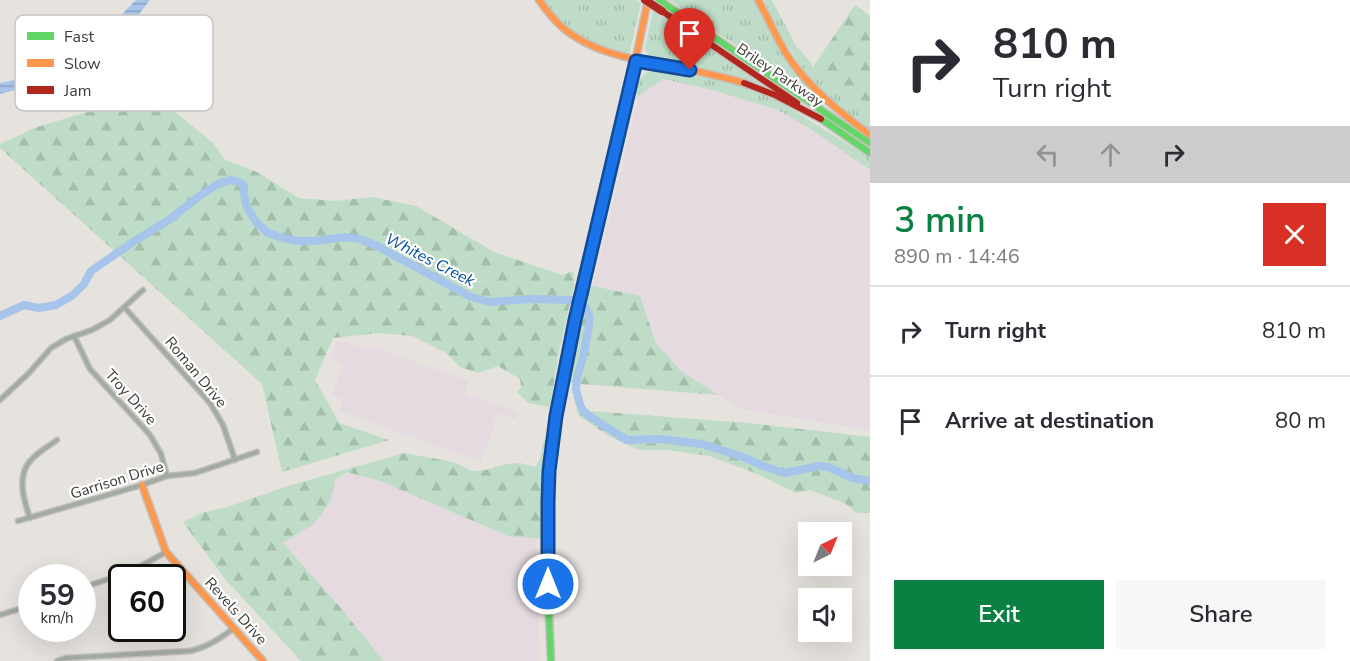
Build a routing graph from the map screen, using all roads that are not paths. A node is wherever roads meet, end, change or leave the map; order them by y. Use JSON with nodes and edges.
{"nodes":[{"id":1,"x":540,"y":0,"type":"edge"},
{"id":2,"x":647,"y":0,"type":"edge"},
{"id":3,"x":659,"y":0,"type":"edge"},
{"id":4,"x":758,"y":0,"type":"edge"},
{"id":5,"x":666,"y":9,"type":"junction"},
{"id":6,"x":636,"y":61,"type":"junction"},
{"id":7,"x":821,"y":119,"type":"junction"},
{"id":8,"x":870,"y":135,"type":"edge"},
{"id":9,"x":870,"y":143,"type":"edge"},
{"id":10,"x":870,"y":153,"type":"edge"},
{"id":11,"x":143,"y":290,"type":"dead end"},
{"id":12,"x":125,"y":308,"type":"junction"},
{"id":13,"x":74,"y":336,"type":"junction"},
{"id":14,"x":0,"y":400,"type":"edge"},
{"id":15,"x":57,"y":440,"type":"dead end"},
{"id":16,"x":257,"y":452,"type":"dead end"},
{"id":17,"x":235,"y":460,"type":"junction"},
{"id":18,"x":167,"y":476,"type":"junction"},
{"id":19,"x":142,"y":485,"type":"junction"},
{"id":20,"x":30,"y":518,"type":"junction"},
{"id":21,"x":18,"y":521,"type":"dead end"},
{"id":22,"x":166,"y":552,"type":"junction"},
{"id":23,"x":96,"y":583,"type":"edge"},
{"id":24,"x":18,"y":609,"type":"edge"},
{"id":25,"x":0,"y":615,"type":"edge"},
{"id":26,"x":233,"y":628,"type":"junction"},
{"id":27,"x":57,"y":661,"type":"edge"},
{"id":28,"x":263,"y":661,"type":"edge"},
{"id":29,"x":551,"y":661,"type":"edge"}],
"edges":[{"from":1,"to":6,"type":"main road"},
{"from":2,"to":5,"type":"main road","name":"Briley Parkway","bridge":true},
{"from":2,"to":6,"type":"main road"},
{"from":3,"to":5,"type":"main road","name":"Briley Parkway"},
{"from":4,"to":8,"type":"main road"},
{"from":5,"to":7,"type":"main road","name":"Briley Parkway"},
{"from":5,"to":9,"type":"main road","name":"Briley Parkway"},
{"from":6,"to":7,"type":"main road"},
{"from":6,"to":29,"type":"main road"},
{"from":7,"to":10,"type":"main road","name":"Briley Parkway"},
{"from":11,"to":12,"type":"street"},
{"from":12,"to":13,"type":"street"},
{"from":12,"to":17,"type":"street","name":"Roman Drive"},
{"from":13,"to":14,"type":"street"},
{"from":13,"to":18,"type":"street","name":"Troy Drive"},
{"from":15,"to":20,"type":"street"},
{"from":16,"to":17,"type":"street","name":"Garrison Drive"},
{"from":17,"to":18,"type":"street","name":"Garrison Drive"},
{"from":18,"to":19,"type":"street","name":"Garrison Drive"},
{"from":19,"to":20,"type":"street","name":"Garrison Drive"},
{"from":19,"to":22,"type":"main road","name":"Revels Drive"},
{"from":20,"to":21,"type":"street","name":"Garrison Drive"},
{"from":22,"to":23,"type":"street"},
{"from":22,"to":26,"type":"main road","name":"Revels Drive"},
{"from":24,"to":25,"type":"street"},
{"from":26,"to":27,"type":"street"},
{"from":26,"to":28,"type":"main road","name":"Revels Drive"}]}
